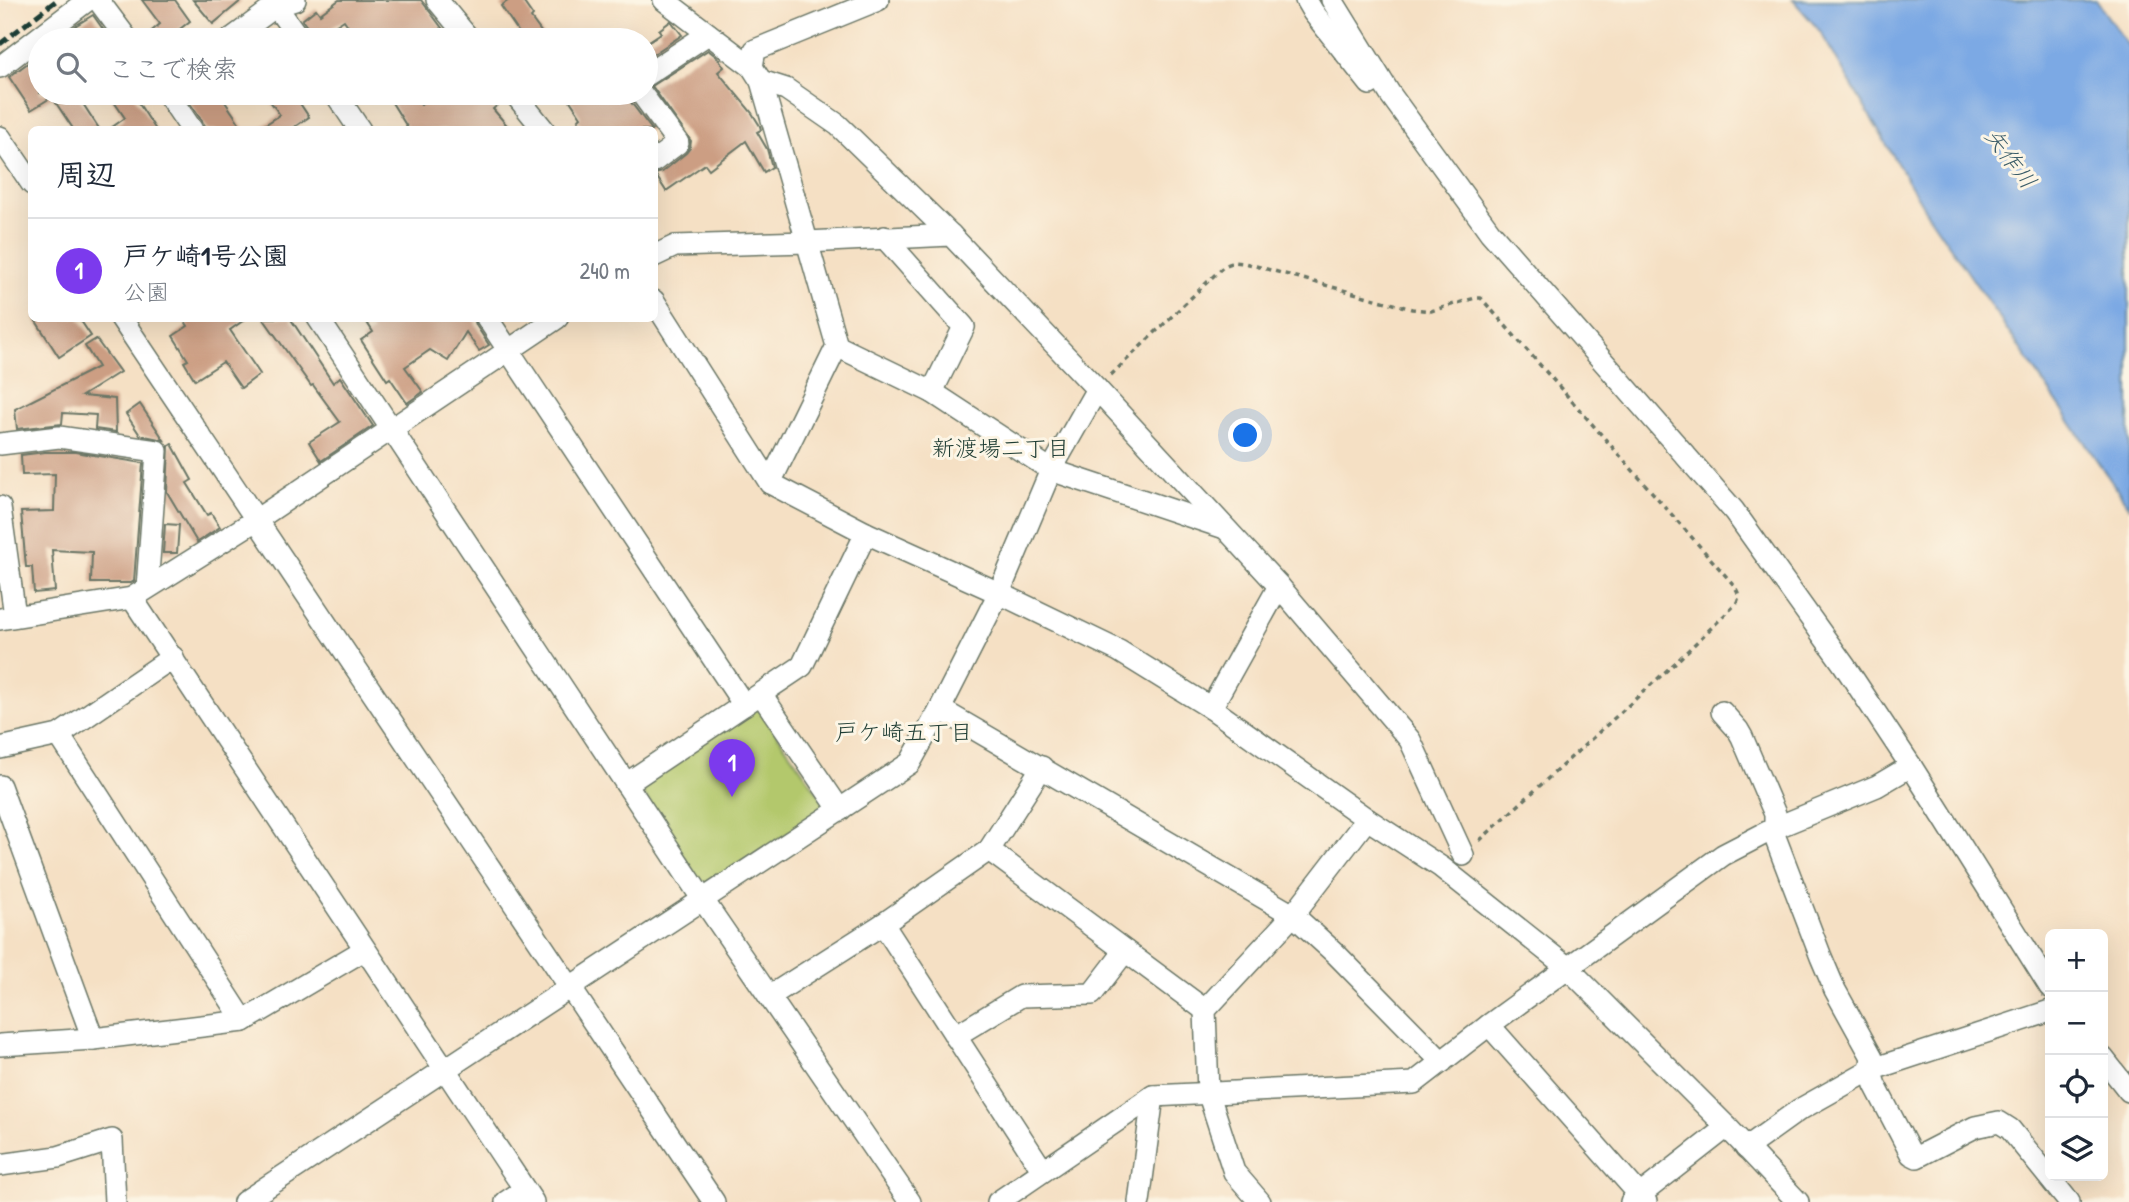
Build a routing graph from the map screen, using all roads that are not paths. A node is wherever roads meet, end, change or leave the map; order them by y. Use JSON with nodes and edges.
{"nodes":[{"id":1,"x":88,"y":0,"type":"edge"},
{"id":2,"x":99,"y":0,"type":"edge"},
{"id":3,"x":437,"y":0,"type":"edge"},
{"id":4,"x":664,"y":0,"type":"edge"},
{"id":5,"x":878,"y":0,"type":"edge"},
{"id":6,"x":1306,"y":0,"type":"edge"},
{"id":7,"x":1332,"y":0,"type":"edge"},
{"id":8,"x":286,"y":3,"type":"edge"},
{"id":9,"x":51,"y":28,"type":"edge"},
{"id":10,"x":119,"y":28,"type":"edge"},
{"id":11,"x":248,"y":28,"type":"edge"},
{"id":12,"x":295,"y":28,"type":"edge"},
{"id":13,"x":460,"y":28,"type":"edge"},
{"id":14,"x":708,"y":34,"type":"junction"},
{"id":15,"x":28,"y":46,"type":"edge"},
{"id":16,"x":0,"y":67,"type":"edge"},
{"id":17,"x":658,"y":67,"type":"edge"},
{"id":18,"x":757,"y":74,"type":"junction"},
{"id":19,"x":1390,"y":94,"type":"junction"},
{"id":20,"x":175,"y":105,"type":"edge"},
{"id":21,"x":343,"y":105,"type":"edge"},
{"id":22,"x":524,"y":105,"type":"edge"},
{"id":23,"x":650,"y":105,"type":"edge"},
{"id":24,"x":189,"y":126,"type":"edge"},
{"id":25,"x":357,"y":126,"type":"edge"},
{"id":26,"x":541,"y":126,"type":"edge"},
{"id":27,"x":0,"y":137,"type":"edge"},
{"id":28,"x":658,"y":157,"type":"edge"},
{"id":29,"x":28,"y":178,"type":"edge"},
{"id":30,"x":951,"y":235,"type":"junction"},
{"id":31,"x":884,"y":237,"type":"junction"},
{"id":32,"x":807,"y":242,"type":"junction"},
{"id":33,"x":658,"y":254,"type":"edge"},
{"id":34,"x":658,"y":306,"type":"edge"},
{"id":35,"x":124,"y":322,"type":"edge"},
{"id":36,"x":321,"y":322,"type":"edge"},
{"id":37,"x":490,"y":322,"type":"edge"},
{"id":38,"x":551,"y":322,"type":"edge"},
{"id":39,"x":837,"y":346,"type":"junction"},
{"id":40,"x":508,"y":350,"type":"junction"},
{"id":41,"x":1097,"y":389,"type":"junction"},
{"id":42,"x":932,"y":392,"type":"junction"},
{"id":43,"x":392,"y":429,"type":"junction"},
{"id":44,"x":0,"y":444,"type":"edge"},
{"id":45,"x":1051,"y":470,"type":"junction"},
{"id":46,"x":770,"y":483,"type":"junction"},
{"id":47,"x":0,"y":507,"type":"edge"},
{"id":48,"x":256,"y":520,"type":"junction"},
{"id":49,"x":1226,"y":528,"type":"junction"},
{"id":50,"x":866,"y":533,"type":"junction"},
{"id":51,"x":1279,"y":586,"type":"junction"},
{"id":52,"x":139,"y":593,"type":"junction"},
{"id":53,"x":999,"y":593,"type":"junction"},
{"id":54,"x":7,"y":618,"type":"edge"},
{"id":55,"x":173,"y":657,"type":"junction"},
{"id":56,"x":752,"y":699,"type":"junction"},
{"id":57,"x":1211,"y":708,"type":"junction"},
{"id":58,"x":940,"y":709,"type":"junction"},
{"id":59,"x":1722,"y":712,"type":"dead end"},
{"id":60,"x":59,"y":735,"type":"junction"},
{"id":61,"x":0,"y":748,"type":"edge"},
{"id":62,"x":1912,"y":766,"type":"junction"},
{"id":63,"x":1042,"y":767,"type":"junction"},
{"id":64,"x":626,"y":784,"type":"junction"},
{"id":65,"x":0,"y":786,"type":"edge"},
{"id":66,"x":840,"y":810,"type":"junction"},
{"id":67,"x":1367,"y":819,"type":"junction"},
{"id":68,"x":1775,"y":828,"type":"junction"},
{"id":69,"x":989,"y":850,"type":"junction"},
{"id":70,"x":1463,"y":855,"type":"road end"},
{"id":71,"x":704,"y":900,"type":"junction"},
{"id":72,"x":1293,"y":915,"type":"junction"},
{"id":73,"x":883,"y":924,"type":"junction"},
{"id":74,"x":364,"y":950,"type":"junction"},
{"id":75,"x":1125,"y":951,"type":"junction"},
{"id":76,"x":1567,"y":967,"type":"junction"},
{"id":77,"x":2045,"y":979,"type":"edge"},
{"id":78,"x":570,"y":986,"type":"junction"},
{"id":79,"x":769,"y":996,"type":"junction"},
{"id":80,"x":1205,"y":1010,"type":"junction"},
{"id":81,"x":2045,"y":1013,"type":"edge"},
{"id":82,"x":244,"y":1021,"type":"junction"},
{"id":83,"x":1489,"y":1024,"type":"junction"},
{"id":84,"x":955,"y":1036,"type":"junction"},
{"id":85,"x":93,"y":1040,"type":"junction"},
{"id":86,"x":0,"y":1045,"type":"edge"},
{"id":87,"x":1442,"y":1062,"type":"junction"},
{"id":88,"x":2108,"y":1064,"type":"edge"},
{"id":89,"x":444,"y":1069,"type":"junction"},
{"id":90,"x":1870,"y":1070,"type":"junction"},
{"id":91,"x":2129,"y":1091,"type":"edge"},
{"id":92,"x":1208,"y":1092,"type":"junction"},
{"id":93,"x":1153,"y":1096,"type":"junction"},
{"id":94,"x":1727,"y":1127,"type":"junction"},
{"id":95,"x":1745,"y":1147,"type":"junction"},
{"id":96,"x":0,"y":1165,"type":"edge"},
{"id":97,"x":1043,"y":1171,"type":"junction"},
{"id":98,"x":528,"y":1196,"type":"edge"},
{"id":99,"x":1639,"y":1200,"type":"edge"},
{"id":100,"x":116,"y":1202,"type":"edge"},
{"id":101,"x":244,"y":1202,"type":"edge"},
{"id":102,"x":506,"y":1202,"type":"edge"},
{"id":103,"x":715,"y":1202,"type":"edge"},
{"id":104,"x":910,"y":1202,"type":"edge"},
{"id":105,"x":998,"y":1202,"type":"edge"},
{"id":106,"x":1139,"y":1202,"type":"edge"},
{"id":107,"x":1260,"y":1202,"type":"edge"},
{"id":108,"x":1798,"y":1202,"type":"edge"},
{"id":109,"x":2069,"y":1202,"type":"edge"}],
"edges":[{"from":1,"to":9,"type":"street"},
{"from":2,"to":10,"type":"street"},
{"from":3,"to":13,"type":"street"},
{"from":4,"to":14,"type":"street"},
{"from":5,"to":18,"type":"street"},
{"from":6,"to":19,"type":"street"},
{"from":7,"to":19,"type":"street"},
{"from":8,"to":11,"type":"street"},
{"from":8,"to":12,"type":"street"},
{"from":14,"to":17,"type":"street"},
{"from":14,"to":18,"type":"street"},
{"from":15,"to":16,"type":"street"},
{"from":18,"to":30,"type":"street"},
{"from":18,"to":32,"type":"street"},
{"from":19,"to":62,"type":"street"},
{"from":20,"to":24,"type":"street"},
{"from":21,"to":25,"type":"street"},
{"from":22,"to":26,"type":"street"},
{"from":23,"to":28,"type":"street"},
{"from":27,"to":29,"type":"street"},
{"from":30,"to":31,"type":"street"},
{"from":30,"to":41,"type":"street"},
{"from":31,"to":32,"type":"street"},
{"from":31,"to":42,"type":"street"},
{"from":32,"to":33,"type":"street"},
{"from":32,"to":39,"type":"street"},
{"from":34,"to":46,"type":"street"},
{"from":35,"to":48,"type":"street"},
{"from":36,"to":43,"type":"street"},
{"from":37,"to":40,"type":"street"},
{"from":38,"to":40,"type":"street"},
{"from":39,"to":42,"type":"street"},
{"from":39,"to":46,"type":"street"},
{"from":40,"to":43,"type":"street"},
{"from":40,"to":56,"type":"street"},
{"from":41,"to":45,"type":"street"},
{"from":41,"to":49,"type":"street"},
{"from":42,"to":45,"type":"street"},
{"from":43,"to":48,"type":"street"},
{"from":43,"to":64,"type":"street"},
{"from":44,"to":52,"type":"street"},
{"from":45,"to":49,"type":"street"},
{"from":45,"to":53,"type":"street"},
{"from":46,"to":50,"type":"street"},
{"from":47,"to":54,"type":"street"},
{"from":48,"to":52,"type":"street"},
{"from":48,"to":78,"type":"street"},
{"from":49,"to":51,"type":"street"},
{"from":50,"to":53,"type":"street"},
{"from":50,"to":56,"type":"street"},
{"from":51,"to":57,"type":"street"},
{"from":51,"to":70,"type":"street"},
{"from":52,"to":54,"type":"street"},
{"from":52,"to":55,"type":"street"},
{"from":53,"to":57,"type":"street"},
{"from":53,"to":58,"type":"street"},
{"from":55,"to":60,"type":"street"},
{"from":55,"to":74,"type":"street"},
{"from":56,"to":64,"type":"street"},
{"from":56,"to":66,"type":"street"},
{"from":57,"to":67,"type":"street"},
{"from":58,"to":63,"type":"street"},
{"from":58,"to":66,"type":"street"},
{"from":59,"to":68,"type":"street"},
{"from":60,"to":61,"type":"street"},
{"from":60,"to":82,"type":"street"},
{"from":62,"to":68,"type":"street"},
{"from":62,"to":77,"type":"street"},
{"from":63,"to":69,"type":"street"},
{"from":63,"to":72,"type":"street"},
{"from":64,"to":71,"type":"street"},
{"from":65,"to":85,"type":"street"},
{"from":66,"to":71,"type":"street"},
{"from":67,"to":72,"type":"street"},
{"from":67,"to":76,"type":"street"},
{"from":68,"to":76,"type":"street"},
{"from":68,"to":90,"type":"street"},
{"from":69,"to":73,"type":"street"},
{"from":69,"to":75,"type":"street"},
{"from":71,"to":78,"type":"street"},
{"from":71,"to":79,"type":"street"},
{"from":72,"to":80,"type":"street"},
{"from":72,"to":87,"type":"street"},
{"from":73,"to":79,"type":"street"},
{"from":73,"to":84,"type":"street"},
{"from":74,"to":82,"type":"street"},
{"from":74,"to":89,"type":"street"},
{"from":75,"to":80,"type":"street"},
{"from":75,"to":84,"type":"street"},
{"from":76,"to":83,"type":"street"},
{"from":76,"to":94,"type":"street"},
{"from":78,"to":89,"type":"street"},
{"from":78,"to":103,"type":"street"},
{"from":79,"to":104,"type":"street"},
{"from":80,"to":92,"type":"street"},
{"from":81,"to":90,"type":"street"},
{"from":82,"to":85,"type":"street"},
{"from":83,"to":87,"type":"street"},
{"from":83,"to":99,"type":"street"},
{"from":84,"to":97,"type":"street"},
{"from":85,"to":86,"type":"street"},
{"from":87,"to":92,"type":"street"},
{"from":88,"to":91,"type":"street"},
{"from":89,"to":98,"type":"street"},
{"from":89,"to":101,"type":"street"},
{"from":90,"to":95,"type":"street"},
{"from":90,"to":109,"type":"street"},
{"from":92,"to":93,"type":"street"},
{"from":92,"to":107,"type":"street"},
{"from":93,"to":97,"type":"street"},
{"from":93,"to":106,"type":"street"},
{"from":94,"to":95,"type":"street"},
{"from":94,"to":99,"type":"street"},
{"from":95,"to":108,"type":"street"},
{"from":96,"to":100,"type":"street"},
{"from":97,"to":105,"type":"street"},
{"from":98,"to":102,"type":"street"}]}
